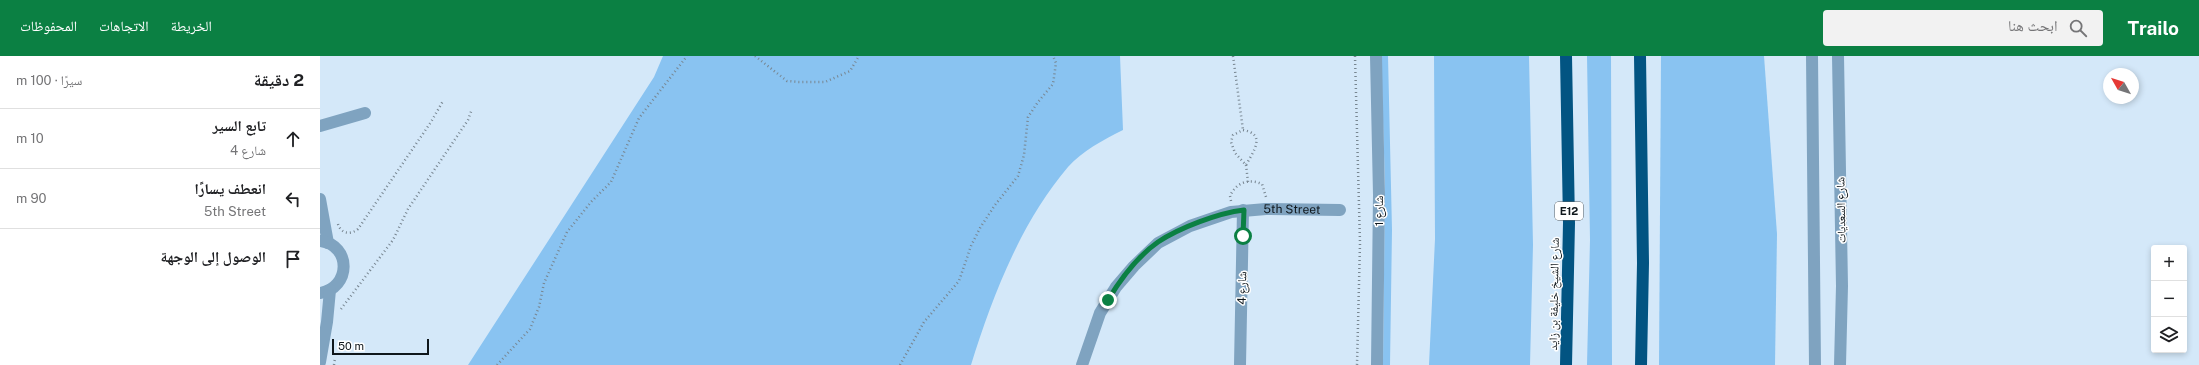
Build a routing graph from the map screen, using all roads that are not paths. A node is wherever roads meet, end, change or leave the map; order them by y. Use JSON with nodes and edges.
{"nodes":[{"id":1,"x":1376,"y":56,"type":"edge"},
{"id":2,"x":1566,"y":56,"type":"edge"},
{"id":3,"x":1640,"y":56,"type":"edge"},
{"id":4,"x":1812,"y":56,"type":"edge"},
{"id":5,"x":1838,"y":56,"type":"edge"},
{"id":6,"x":365,"y":113,"type":"dead end"},
{"id":7,"x":320,"y":126,"type":"edge"},
{"id":8,"x":320,"y":199,"type":"edge"},
{"id":9,"x":1244,"y":210,"type":"junction"},
{"id":10,"x":1340,"y":210,"type":"dead end"},
{"id":11,"x":324,"y":242,"type":"edge"},
{"id":12,"x":325,"y":292,"type":"edge"},
{"id":13,"x":320,"y":362,"type":"edge"},
{"id":14,"x":1082,"y":365,"type":"edge"},
{"id":15,"x":1240,"y":365,"type":"edge"},
{"id":16,"x":1377,"y":365,"type":"edge"},
{"id":17,"x":1566,"y":365,"type":"edge"},
{"id":18,"x":1641,"y":365,"type":"edge"},
{"id":19,"x":1815,"y":365,"type":"edge"},
{"id":20,"x":1840,"y":365,"type":"edge"}],
"edges":[{"from":1,"to":16,"type":"street","name":"شارع 1"},
{"from":2,"to":17,"type":"highway","name":"شارع الشيخ خليفة بن زايد","number":"E12"},
{"from":3,"to":18,"type":"highway"},
{"from":4,"to":19,"type":"street"},
{"from":5,"to":20,"type":"street","name":"شارع السعديات"},
{"from":6,"to":7,"type":"street"},
{"from":8,"to":11,"type":"street"},
{"from":9,"to":10,"type":"street","name":"5th Street"},
{"from":9,"to":14,"type":"street","name":"5th Street"},
{"from":9,"to":15,"type":"street","name":"شارع 4"},
{"from":11,"to":12,"type":"street"},
{"from":12,"to":13,"type":"street"}]}
